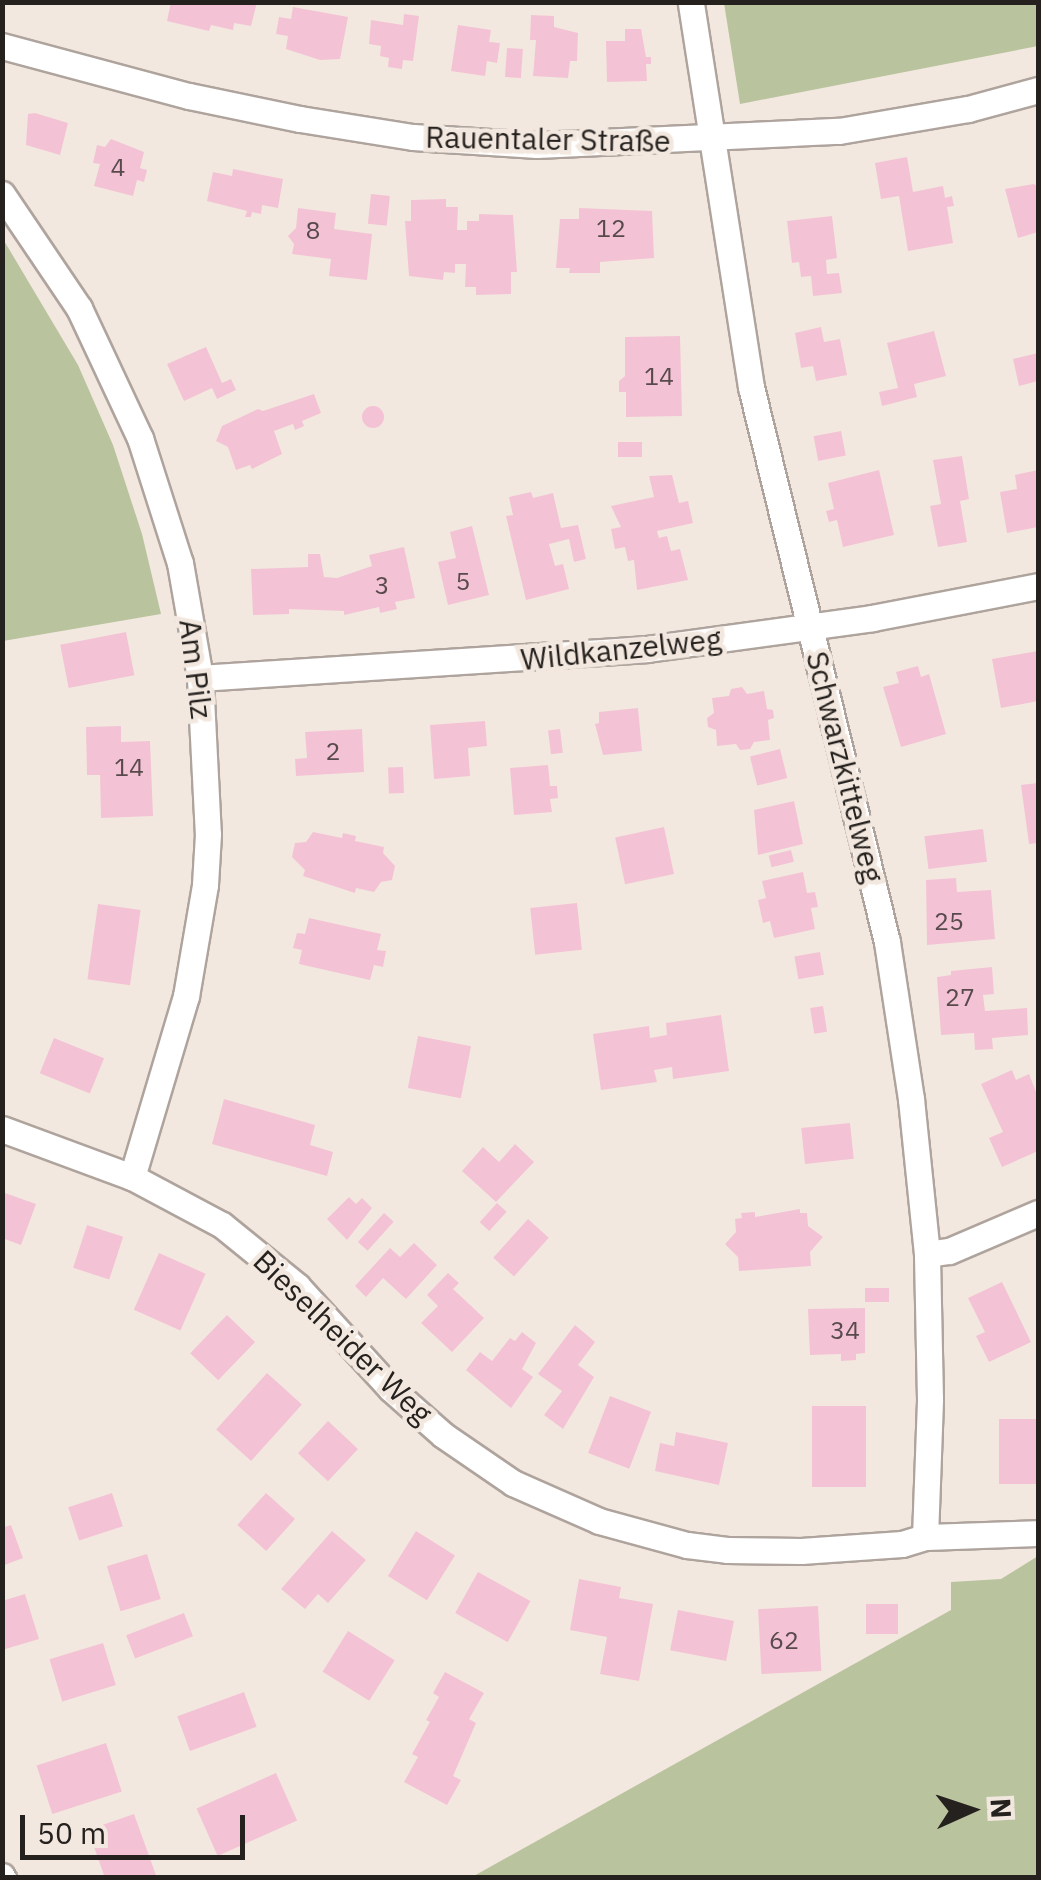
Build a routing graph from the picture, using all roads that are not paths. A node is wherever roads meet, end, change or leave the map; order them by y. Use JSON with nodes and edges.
{"nodes":[{"id":1,"x":691,"y":2,"type":"edge"},
{"id":2,"x":2,"y":46,"type":"edge"},
{"id":3,"x":1038,"y":90,"type":"edge"},
{"id":4,"x":714,"y":140,"type":"junction"},
{"id":5,"x":2,"y":194,"type":"edge"},
{"id":6,"x":1038,"y":586,"type":"edge"},
{"id":7,"x":811,"y":627,"type":"junction"},
{"id":8,"x":200,"y":678,"type":"junction"},
{"id":9,"x":2,"y":1128,"type":"edge"},
{"id":10,"x":132,"y":1178,"type":"junction"},
{"id":11,"x":1038,"y":1213,"type":"edge"},
{"id":12,"x":927,"y":1254,"type":"junction"},
{"id":13,"x":1038,"y":1533,"type":"edge"},
{"id":14,"x":922,"y":1537,"type":"junction"}],
"edges":[{"from":1,"to":4,"type":"street","name":"Schwarzkittelweg"},
{"from":2,"to":4,"type":"street","name":"Rauentaler Straße"},
{"from":3,"to":4,"type":"street","name":"Rauentaler Straße"},
{"from":4,"to":7,"type":"street","name":"Schwarzkittelweg"},
{"from":5,"to":8,"type":"street","name":"Am Pilz"},
{"from":6,"to":7,"type":"street","name":"Wildkanzelweg"},
{"from":7,"to":8,"type":"street","name":"Wildkanzelweg"},
{"from":7,"to":12,"type":"street","name":"Schwarzkittelweg"},
{"from":8,"to":10,"type":"street","name":"Am Pilz"},
{"from":9,"to":10,"type":"street","name":"Bieselheider Weg"},
{"from":10,"to":14,"type":"street","name":"Bieselheider Weg"},
{"from":11,"to":12,"type":"street"},
{"from":12,"to":14,"type":"street","name":"Schwarzkittelweg"},
{"from":13,"to":14,"type":"street","name":"Bieselheider Weg"}]}
